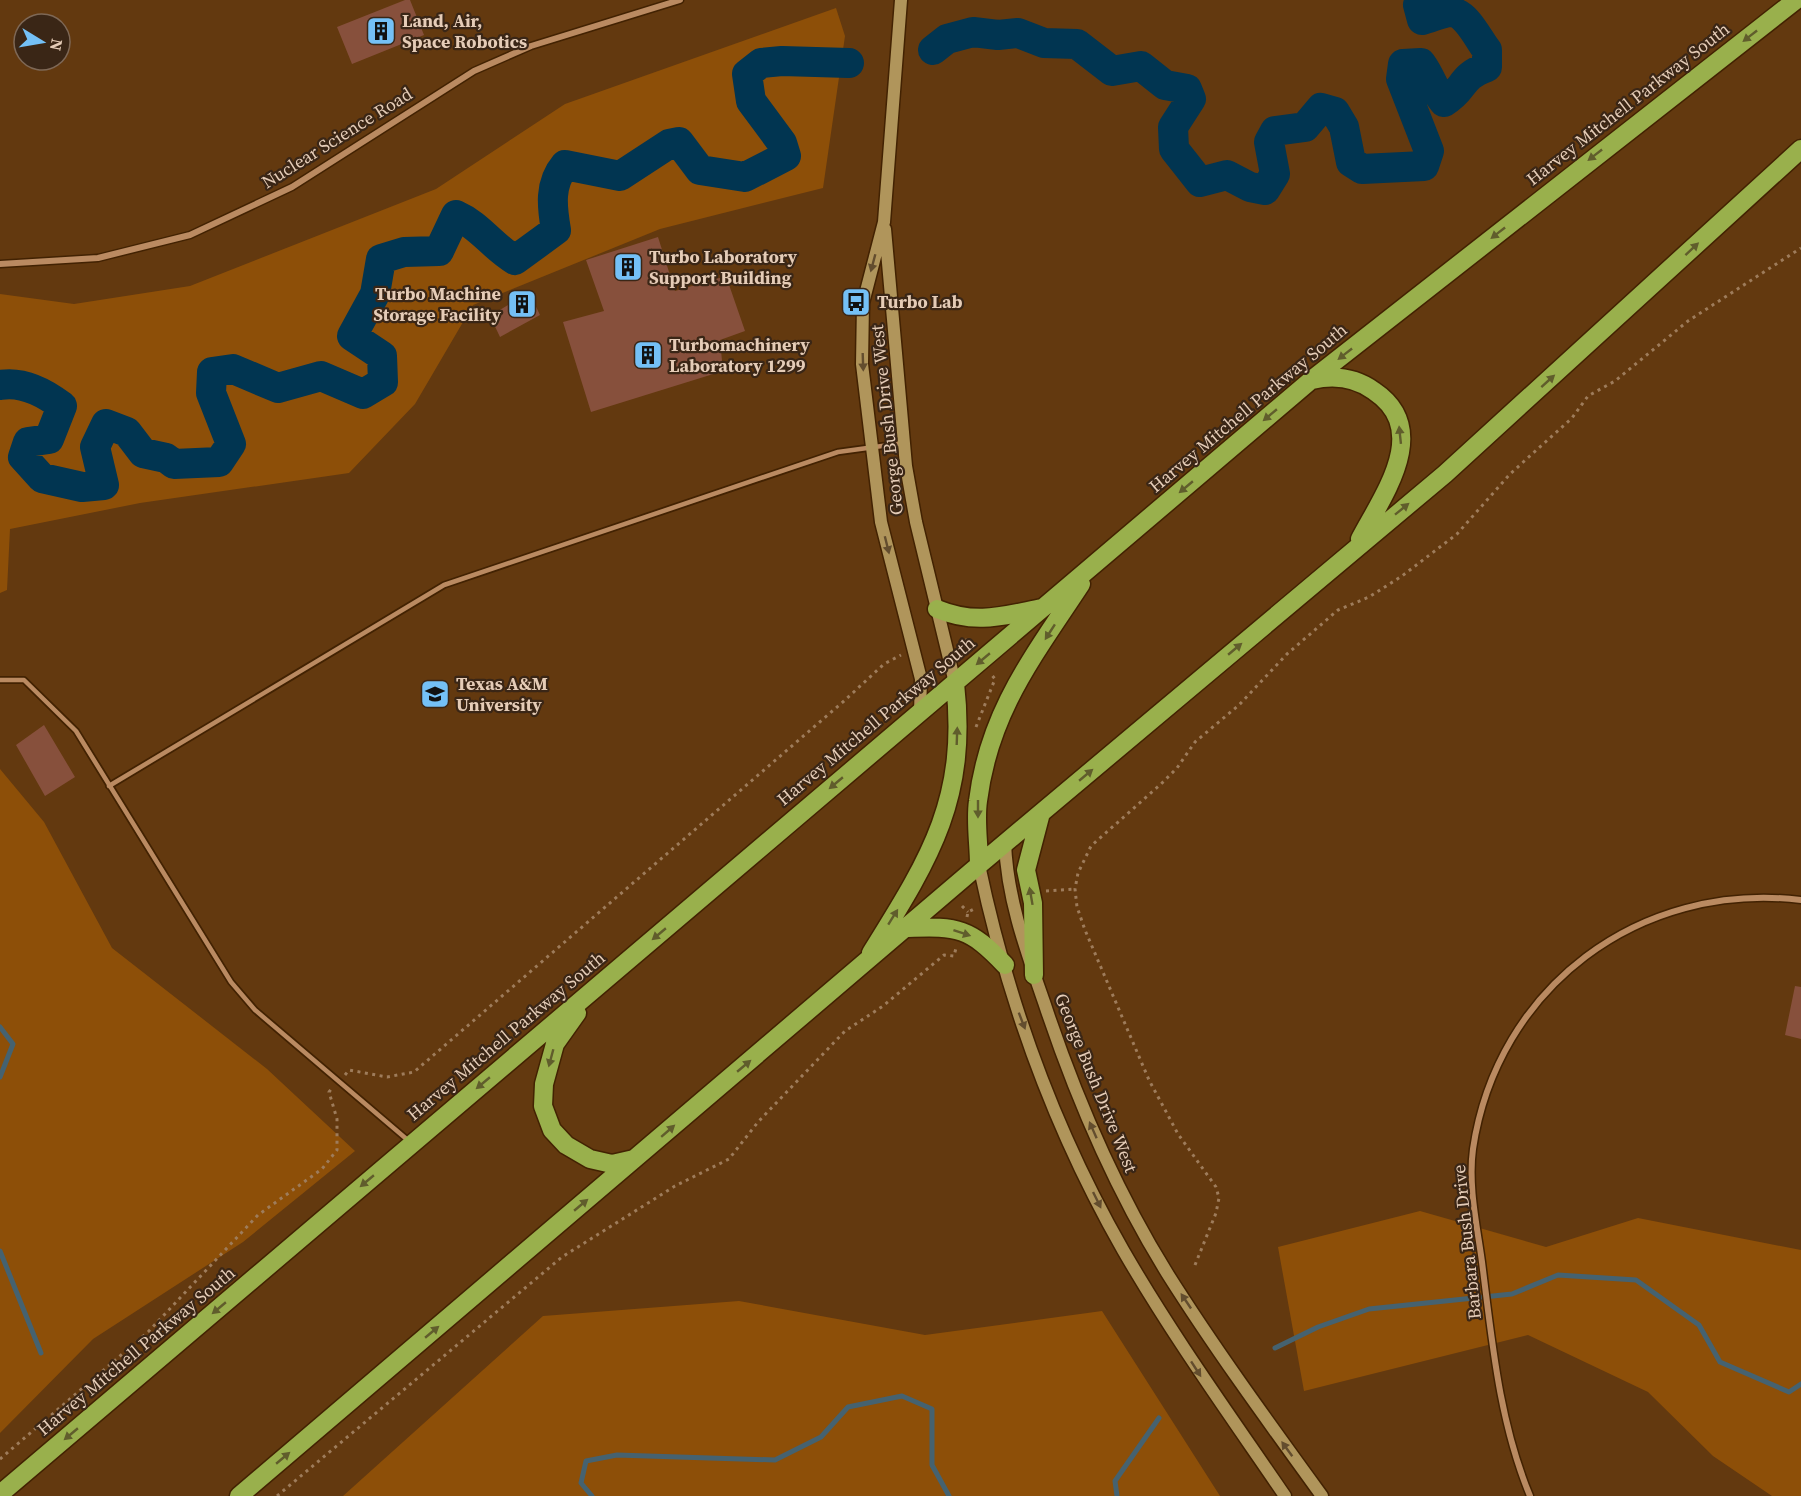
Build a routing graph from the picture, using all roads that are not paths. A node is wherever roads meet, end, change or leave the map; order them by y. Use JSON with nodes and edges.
{"nodes":[{"id":1,"x":680,"y":0,"type":"edge"},
{"id":2,"x":901,"y":0,"type":"edge"},
{"id":3,"x":1796,"y":0,"type":"edge"},
{"id":4,"x":1801,"y":149,"type":"edge"},
{"id":5,"x":884,"y":222,"type":"junction"},
{"id":6,"x":0,"y":264,"type":"edge"},
{"id":7,"x":1311,"y":381,"type":"junction"},
{"id":8,"x":904,"y":443,"type":"junction"},
{"id":9,"x":870,"y":447,"type":"junction"},
{"id":10,"x":1356,"y":546,"type":"junction"},
{"id":11,"x":1094,"y":565,"type":"junction"},
{"id":12,"x":1043,"y":608,"type":"junction"},
{"id":13,"x":937,"y":609,"type":"junction"},
{"id":14,"x":0,"y":680,"type":"edge"},
{"id":15,"x":955,"y":682,"type":"junction"},
{"id":16,"x":920,"y":712,"type":"junction"},
{"id":17,"x":110,"y":786,"type":"junction"},
{"id":18,"x":1041,"y":813,"type":"junction"},
{"id":19,"x":1005,"y":843,"type":"junction"},
{"id":20,"x":979,"y":865,"type":"junction"},
{"id":21,"x":1801,"y":900,"type":"edge"},
{"id":22,"x":908,"y":928,"type":"junction"},
{"id":23,"x":1005,"y":965,"type":"junction"},
{"id":24,"x":862,"y":967,"type":"junction"},
{"id":25,"x":1034,"y":975,"type":"junction"},
{"id":26,"x":592,"y":991,"type":"junction"},
{"id":27,"x":412,"y":1143,"type":"junction"},
{"id":28,"x":636,"y":1158,"type":"junction"},
{"id":29,"x":0,"y":1494,"type":"edge"},
{"id":30,"x":239,"y":1496,"type":"edge"},
{"id":31,"x":1284,"y":1496,"type":"edge"},
{"id":32,"x":1322,"y":1496,"type":"edge"},
{"id":33,"x":1530,"y":1496,"type":"edge"}],
"edges":[{"from":1,"to":6,"type":"street","name":"Nuclear Science Road"},
{"from":2,"to":5,"type":"main road","name":"George Bush Drive West"},
{"from":3,"to":7,"type":"highway","name":"Harvey Mitchell Parkway South","one_way":true},
{"from":10,"to":4,"type":"highway","one_way":true},
{"from":5,"to":8,"type":"main road","name":"George Bush Drive West"},
{"from":5,"to":9,"type":"main road","name":"George Bush Drive West","one_way":true},
{"from":10,"to":7,"type":"highway","one_way":true},
{"from":7,"to":11,"type":"highway","name":"Harvey Mitchell Parkway South","one_way":true},
{"from":8,"to":9,"type":"lane"},
{"from":8,"to":13,"type":"main road","name":"George Bush Drive West"},
{"from":9,"to":16,"type":"main road","name":"George Bush Drive West","one_way":true},
{"from":9,"to":17,"type":"lane"},
{"from":18,"to":10,"type":"highway","one_way":true},
{"from":11,"to":12,"type":"highway","name":"Harvey Mitchell Parkway South"},
{"from":11,"to":20,"type":"highway","one_way":true},
{"from":12,"to":13,"type":"highway"},
{"from":12,"to":15,"type":"highway","name":"Harvey Mitchell Parkway South","one_way":true},
{"from":13,"to":15,"type":"main road","name":"George Bush Drive West"},
{"from":14,"to":17,"type":"lane"},
{"from":15,"to":16,"type":"highway","name":"Harvey Mitchell Parkway South"},
{"from":24,"to":15,"type":"highway","one_way":true},
{"from":16,"to":26,"type":"highway","name":"Harvey Mitchell Parkway South","one_way":true},
{"from":17,"to":27,"type":"lane"},
{"from":18,"to":19,"type":"highway"},
{"from":25,"to":18,"type":"highway","one_way":true},
{"from":19,"to":20,"type":"highway"},
{"from":19,"to":25,"type":"main road","name":"George Bush Drive West"},
{"from":20,"to":22,"type":"highway"},
{"from":20,"to":23,"type":"main road"},
{"from":21,"to":33,"type":"street","name":"Barbara Bush Drive"},
{"from":22,"to":23,"type":"highway","one_way":true},
{"from":22,"to":24,"type":"highway"},
{"from":23,"to":31,"type":"main road","one_way":true},
{"from":28,"to":24,"type":"highway","one_way":true},
{"from":32,"to":25,"type":"main road","name":"George Bush Drive West","one_way":true},
{"from":26,"to":27,"type":"highway","name":"Harvey Mitchell Parkway South","one_way":true},
{"from":26,"to":28,"type":"highway","one_way":true},
{"from":27,"to":29,"type":"highway","name":"Harvey Mitchell Parkway South","one_way":true},
{"from":30,"to":28,"type":"highway","one_way":true}]}
